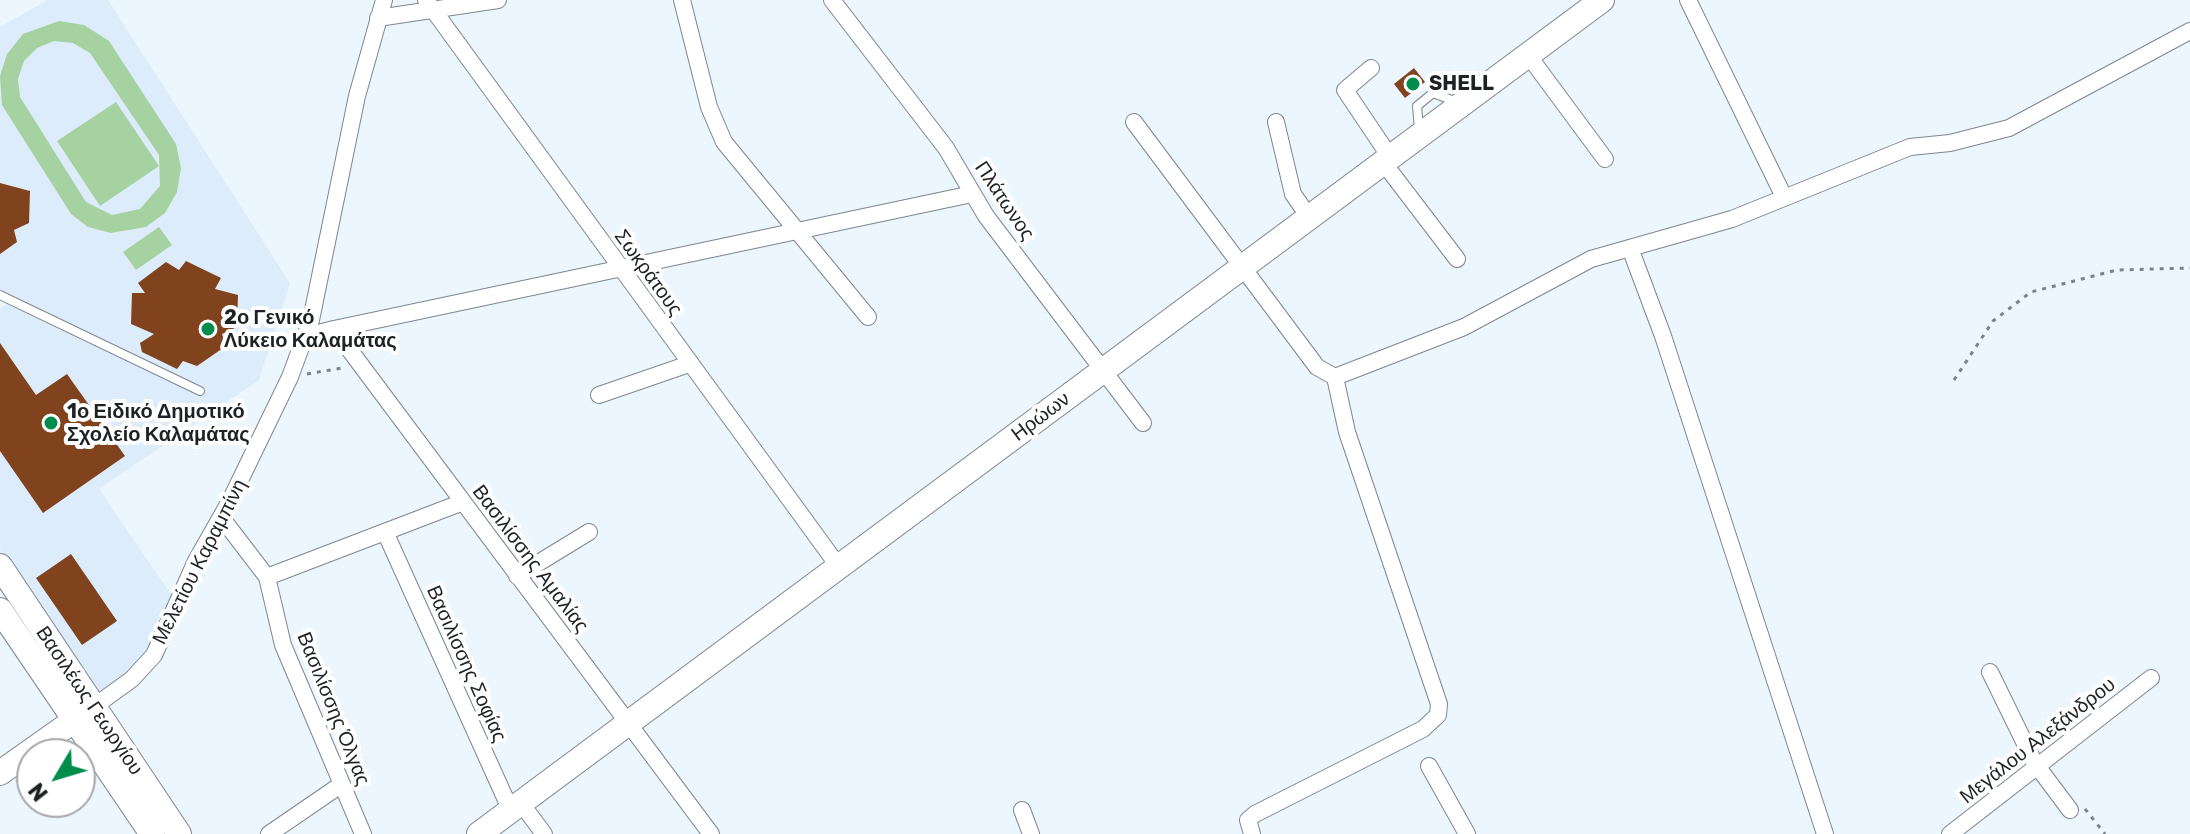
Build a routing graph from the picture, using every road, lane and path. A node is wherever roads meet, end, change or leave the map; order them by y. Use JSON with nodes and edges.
{"nodes":[{"id":1,"x":384,"y":0,"type":"edge"},
{"id":2,"x":498,"y":0,"type":"edge"},
{"id":3,"x":682,"y":0,"type":"edge"},
{"id":4,"x":832,"y":0,"type":"edge"},
{"id":5,"x":1602,"y":0,"type":"edge"},
{"id":6,"x":1688,"y":0,"type":"edge"},
{"id":7,"x":430,"y":5,"type":"edge"},
{"id":8,"x":378,"y":18,"type":"junction"},
{"id":9,"x":2190,"y":31,"type":"edge"},
{"id":10,"x":1528,"y":55,"type":"junction"},
{"id":11,"x":1371,"y":68,"type":"dead end"},
{"id":12,"x":1134,"y":122,"type":"dead end"},
{"id":13,"x":1276,"y":122,"type":"dead end"},
{"id":14,"x":1605,"y":159,"type":"dead end"},
{"id":15,"x":1387,"y":160,"type":"junction"},
{"id":16,"x":972,"y":194,"type":"junction"},
{"id":17,"x":1784,"y":197,"type":"junction"},
{"id":18,"x":1309,"y":217,"type":"junction"},
{"id":19,"x":794,"y":231,"type":"junction"},
{"id":20,"x":1630,"y":248,"type":"junction"},
{"id":21,"x":1457,"y":259,"type":"dead end"},
{"id":22,"x":1241,"y":268,"type":"junction"},
{"id":23,"x":2190,"y":268,"type":"edge"},
{"id":24,"x":620,"y":269,"type":"junction"},
{"id":25,"x":0,"y":295,"type":"edge"},
{"id":26,"x":868,"y":317,"type":"dead end"},
{"id":27,"x":334,"y":329,"type":"junction"},
{"id":28,"x":306,"y":336,"type":"junction"},
{"id":29,"x":689,"y":364,"type":"junction"},
{"id":30,"x":1103,"y":371,"type":"junction"},
{"id":31,"x":1335,"y":377,"type":"junction"},
{"id":32,"x":1954,"y":380,"type":"dead end"},
{"id":33,"x":200,"y":391,"type":"dead end"},
{"id":34,"x":599,"y":395,"type":"dead end"},
{"id":35,"x":1143,"y":423,"type":"dead end"},
{"id":36,"x":463,"y":502,"type":"junction"},
{"id":37,"x":221,"y":517,"type":"junction"},
{"id":38,"x":589,"y":532,"type":"dead end"},
{"id":39,"x":386,"y":534,"type":"junction"},
{"id":40,"x":0,"y":566,"type":"edge"},
{"id":41,"x":839,"y":567,"type":"junction"},
{"id":42,"x":517,"y":576,"type":"junction"},
{"id":43,"x":267,"y":577,"type":"junction"},
{"id":44,"x":0,"y":610,"type":"edge"},
{"id":45,"x":1990,"y":672,"type":"dead end"},
{"id":46,"x":2151,"y":678,"type":"dead end"},
{"id":47,"x":83,"y":714,"type":"junction"},
{"id":48,"x":629,"y":724,"type":"junction"},
{"id":49,"x":1429,"y":766,"type":"dead end"},
{"id":50,"x":2038,"y":768,"type":"junction"},
{"id":51,"x":0,"y":773,"type":"edge"},
{"id":52,"x":342,"y":784,"type":"junction"},
{"id":53,"x":516,"y":807,"type":"junction"},
{"id":54,"x":1022,"y":810,"type":"dead end"},
{"id":55,"x":2070,"y":810,"type":"joint"},
{"id":56,"x":152,"y":834,"type":"edge"},
{"id":57,"x":179,"y":834,"type":"edge"},
{"id":58,"x":269,"y":834,"type":"edge"},
{"id":59,"x":363,"y":834,"type":"edge"},
{"id":60,"x":479,"y":834,"type":"edge"},
{"id":61,"x":544,"y":834,"type":"edge"},
{"id":62,"x":711,"y":834,"type":"edge"},
{"id":63,"x":1031,"y":834,"type":"edge"},
{"id":64,"x":1252,"y":834,"type":"edge"},
{"id":65,"x":1467,"y":834,"type":"edge"},
{"id":66,"x":1825,"y":834,"type":"edge"},
{"id":67,"x":1950,"y":834,"type":"edge"},
{"id":68,"x":2105,"y":834,"type":"edge"}],
"edges":[{"from":1,"to":8,"type":"street","name":"Μελετίου Καραμπίνη"},
{"from":2,"to":7,"type":"street"},
{"from":3,"to":19,"type":"street"},
{"from":4,"to":16,"type":"street","name":"Πλάτωνος"},
{"from":5,"to":10,"type":"street","name":"Ηρώων"},
{"from":6,"to":17,"type":"street"},
{"from":7,"to":8,"type":"street"},
{"from":7,"to":24,"type":"street","name":"Σωκράτους"},
{"from":8,"to":28,"type":"street","name":"Μελετίου Καραμπίνη"},
{"from":9,"to":17,"type":"street"},
{"from":10,"to":14,"type":"street"},
{"from":10,"to":15,"type":"street","name":"Ηρώων"},
{"from":11,"to":15,"type":"street"},
{"from":12,"to":22,"type":"street"},
{"from":13,"to":18,"type":"street"},
{"from":15,"to":18,"type":"street","name":"Ηρώων"},
{"from":15,"to":21,"type":"street"},
{"from":16,"to":19,"type":"street"},
{"from":16,"to":30,"type":"street","name":"Πλάτωνος"},
{"from":17,"to":20,"type":"street"},
{"from":18,"to":22,"type":"street","name":"Ηρώων"},
{"from":19,"to":24,"type":"street"},
{"from":19,"to":26,"type":"street"},
{"from":20,"to":31,"type":"street"},
{"from":20,"to":66,"type":"street"},
{"from":22,"to":30,"type":"street","name":"Ηρώων"},
{"from":22,"to":31,"type":"street"},
{"from":23,"to":32,"type":"path"},
{"from":24,"to":27,"type":"street"},
{"from":24,"to":29,"type":"street","name":"Σωκράτους"},
{"from":25,"to":33,"type":"lane"},
{"from":27,"to":28,"type":"street"},
{"from":27,"to":36,"type":"street","name":"Βασιλίσσης Αμαλίας"},
{"from":28,"to":37,"type":"street","name":"Μελετίου Καραμπίνη"},
{"from":29,"to":34,"type":"street"},
{"from":29,"to":41,"type":"street","name":"Σωκράτους"},
{"from":30,"to":35,"type":"street","name":"Πλάτωνος"},
{"from":30,"to":41,"type":"street","name":"Ηρώων"},
{"from":31,"to":64,"type":"street"},
{"from":36,"to":39,"type":"street"},
{"from":36,"to":42,"type":"street","name":"Βασιλίσσης Αμαλίας"},
{"from":37,"to":43,"type":"street","name":"Βασιλίσσης Όλγας"},
{"from":37,"to":47,"type":"street","name":"Μελετίου Καραμπίνη"},
{"from":38,"to":42,"type":"street"},
{"from":39,"to":43,"type":"street"},
{"from":39,"to":53,"type":"street","name":"Βασιλίσσης Σοφίας"},
{"from":40,"to":47,"type":"street","name":"Βασιλέως Γεωργίου"},
{"from":41,"to":48,"type":"street","name":"Ηρώων"},
{"from":42,"to":48,"type":"street","name":"Βασιλίσσης Αμαλίας"},
{"from":43,"to":52,"type":"street","name":"Βασιλίσσης Όλγας"},
{"from":44,"to":47,"type":"street","name":"Βασιλέως Γεωργίου"},
{"from":45,"to":50,"type":"street"},
{"from":46,"to":50,"type":"street","name":"Μεγάλου Αλεξάνδρου"},
{"from":47,"to":51,"type":"street","name":"Μελετίου Καραμπίνη"},
{"from":47,"to":56,"type":"street","name":"Βασιλέως Γεωργίου"},
{"from":47,"to":57,"type":"street","name":"Βασιλέως Γεωργίου"},
{"from":48,"to":53,"type":"street","name":"Ηρώων"},
{"from":48,"to":62,"type":"street","name":"Βασιλίσσης Αμαλίας"},
{"from":49,"to":65,"type":"street"},
{"from":50,"to":55,"type":"street"},
{"from":50,"to":67,"type":"street","name":"Μεγάλου Αλεξάνδρου"},
{"from":52,"to":58,"type":"street"},
{"from":52,"to":59,"type":"street","name":"Βασιλίσσης Όλγας"},
{"from":53,"to":60,"type":"street","name":"Ηρώων"},
{"from":53,"to":61,"type":"street","name":"Βασιλίσσης Σοφίας"},
{"from":54,"to":63,"type":"street"},
{"from":55,"to":68,"type":"path"}]}
